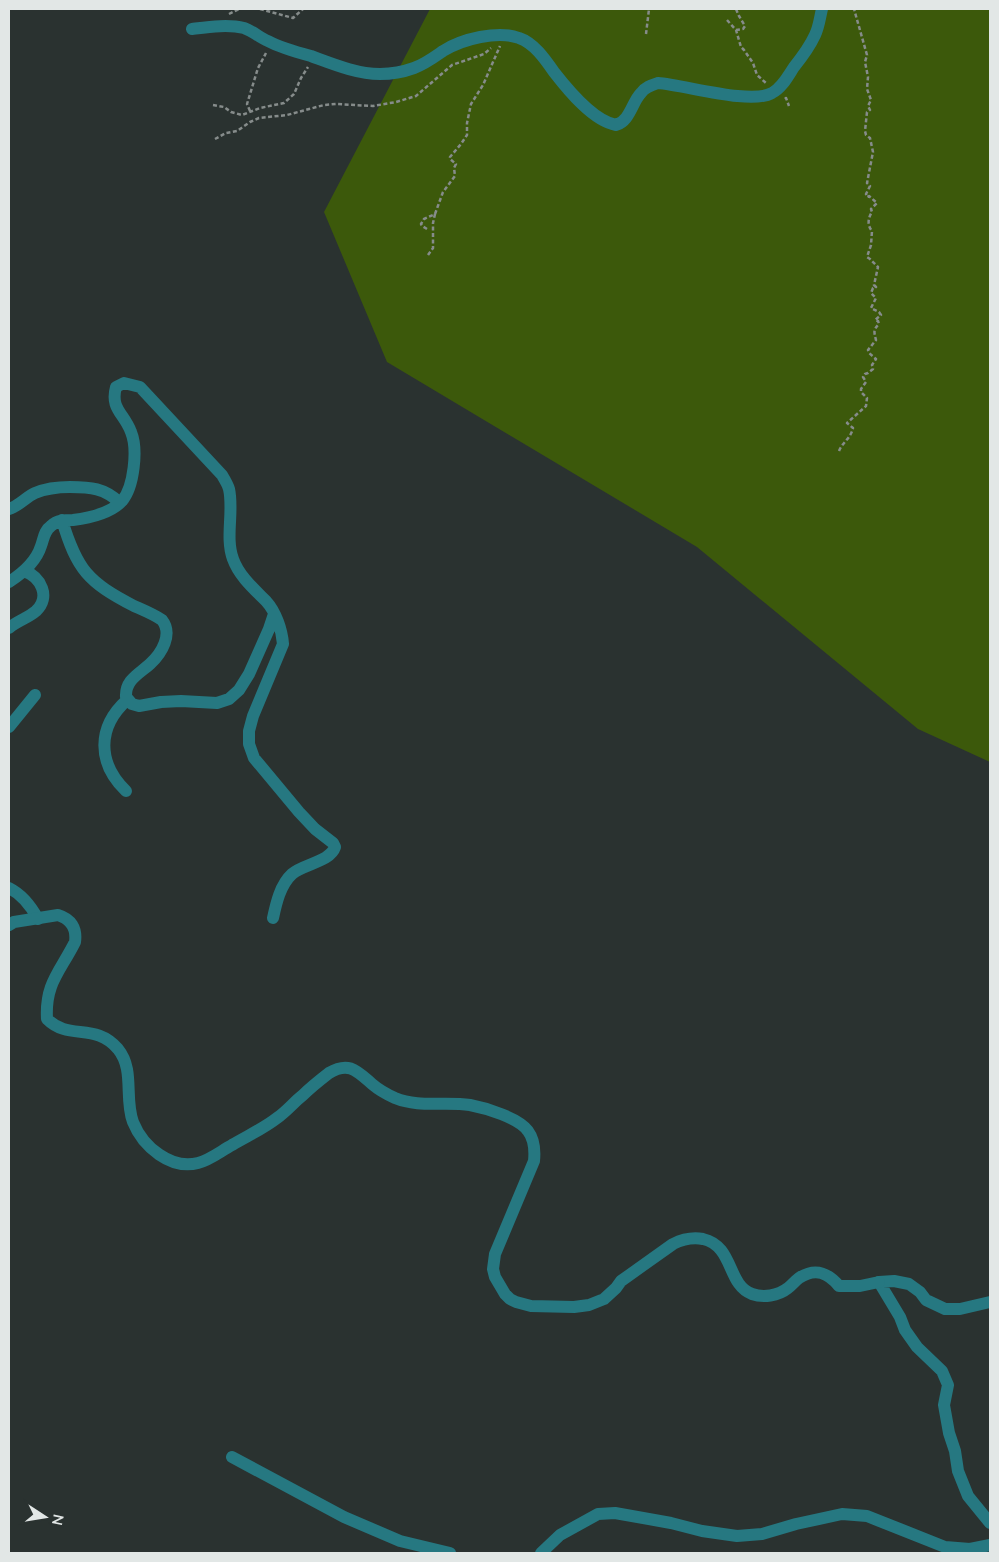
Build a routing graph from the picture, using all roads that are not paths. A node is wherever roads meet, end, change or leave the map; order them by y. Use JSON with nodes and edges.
{"nodes":[{"id":1,"x":822,"y":9,"type":"edge"},
{"id":2,"x":192,"y":29,"type":"dead end"},
{"id":3,"x":120,"y":503,"type":"junction"},
{"id":4,"x":9,"y":509,"type":"edge"},
{"id":5,"x":62,"y":520,"type":"junction"},
{"id":6,"x":24,"y":571,"type":"junction"},
{"id":7,"x":9,"y":582,"type":"edge"},
{"id":8,"x":274,"y":614,"type":"junction"},
{"id":9,"x":9,"y":628,"type":"edge"},
{"id":10,"x":35,"y":695,"type":"dead end"},
{"id":11,"x":127,"y":700,"type":"junction"},
{"id":12,"x":9,"y":727,"type":"edge"},
{"id":13,"x":126,"y":791,"type":"dead end"},
{"id":14,"x":9,"y":888,"type":"edge"},
{"id":15,"x":273,"y":918,"type":"dead end"},
{"id":16,"x":38,"y":919,"type":"junction"},
{"id":17,"x":9,"y":925,"type":"edge"},
{"id":18,"x":880,"y":1282,"type":"junction"},
{"id":19,"x":990,"y":1302,"type":"edge"},
{"id":20,"x":232,"y":1457,"type":"dead end"},
{"id":21,"x":990,"y":1523,"type":"edge"},
{"id":22,"x":990,"y":1545,"type":"edge"},
{"id":23,"x":450,"y":1553,"type":"edge"},
{"id":24,"x":541,"y":1553,"type":"edge"}],
"edges":[{"from":1,"to":2,"type":"street"},
{"from":3,"to":4,"type":"street"},
{"from":3,"to":5,"type":"street"},
{"from":3,"to":8,"type":"street"},
{"from":5,"to":6,"type":"street"},
{"from":5,"to":11,"type":"street"},
{"from":6,"to":7,"type":"street"},
{"from":6,"to":9,"type":"street"},
{"from":8,"to":11,"type":"street"},
{"from":8,"to":15,"type":"street"},
{"from":10,"to":12,"type":"street"},
{"from":11,"to":13,"type":"street"},
{"from":14,"to":16,"type":"street"},
{"from":16,"to":17,"type":"street"},
{"from":16,"to":18,"type":"street"},
{"from":18,"to":19,"type":"street"},
{"from":18,"to":21,"type":"street"},
{"from":20,"to":23,"type":"street"},
{"from":22,"to":24,"type":"street"}]}
